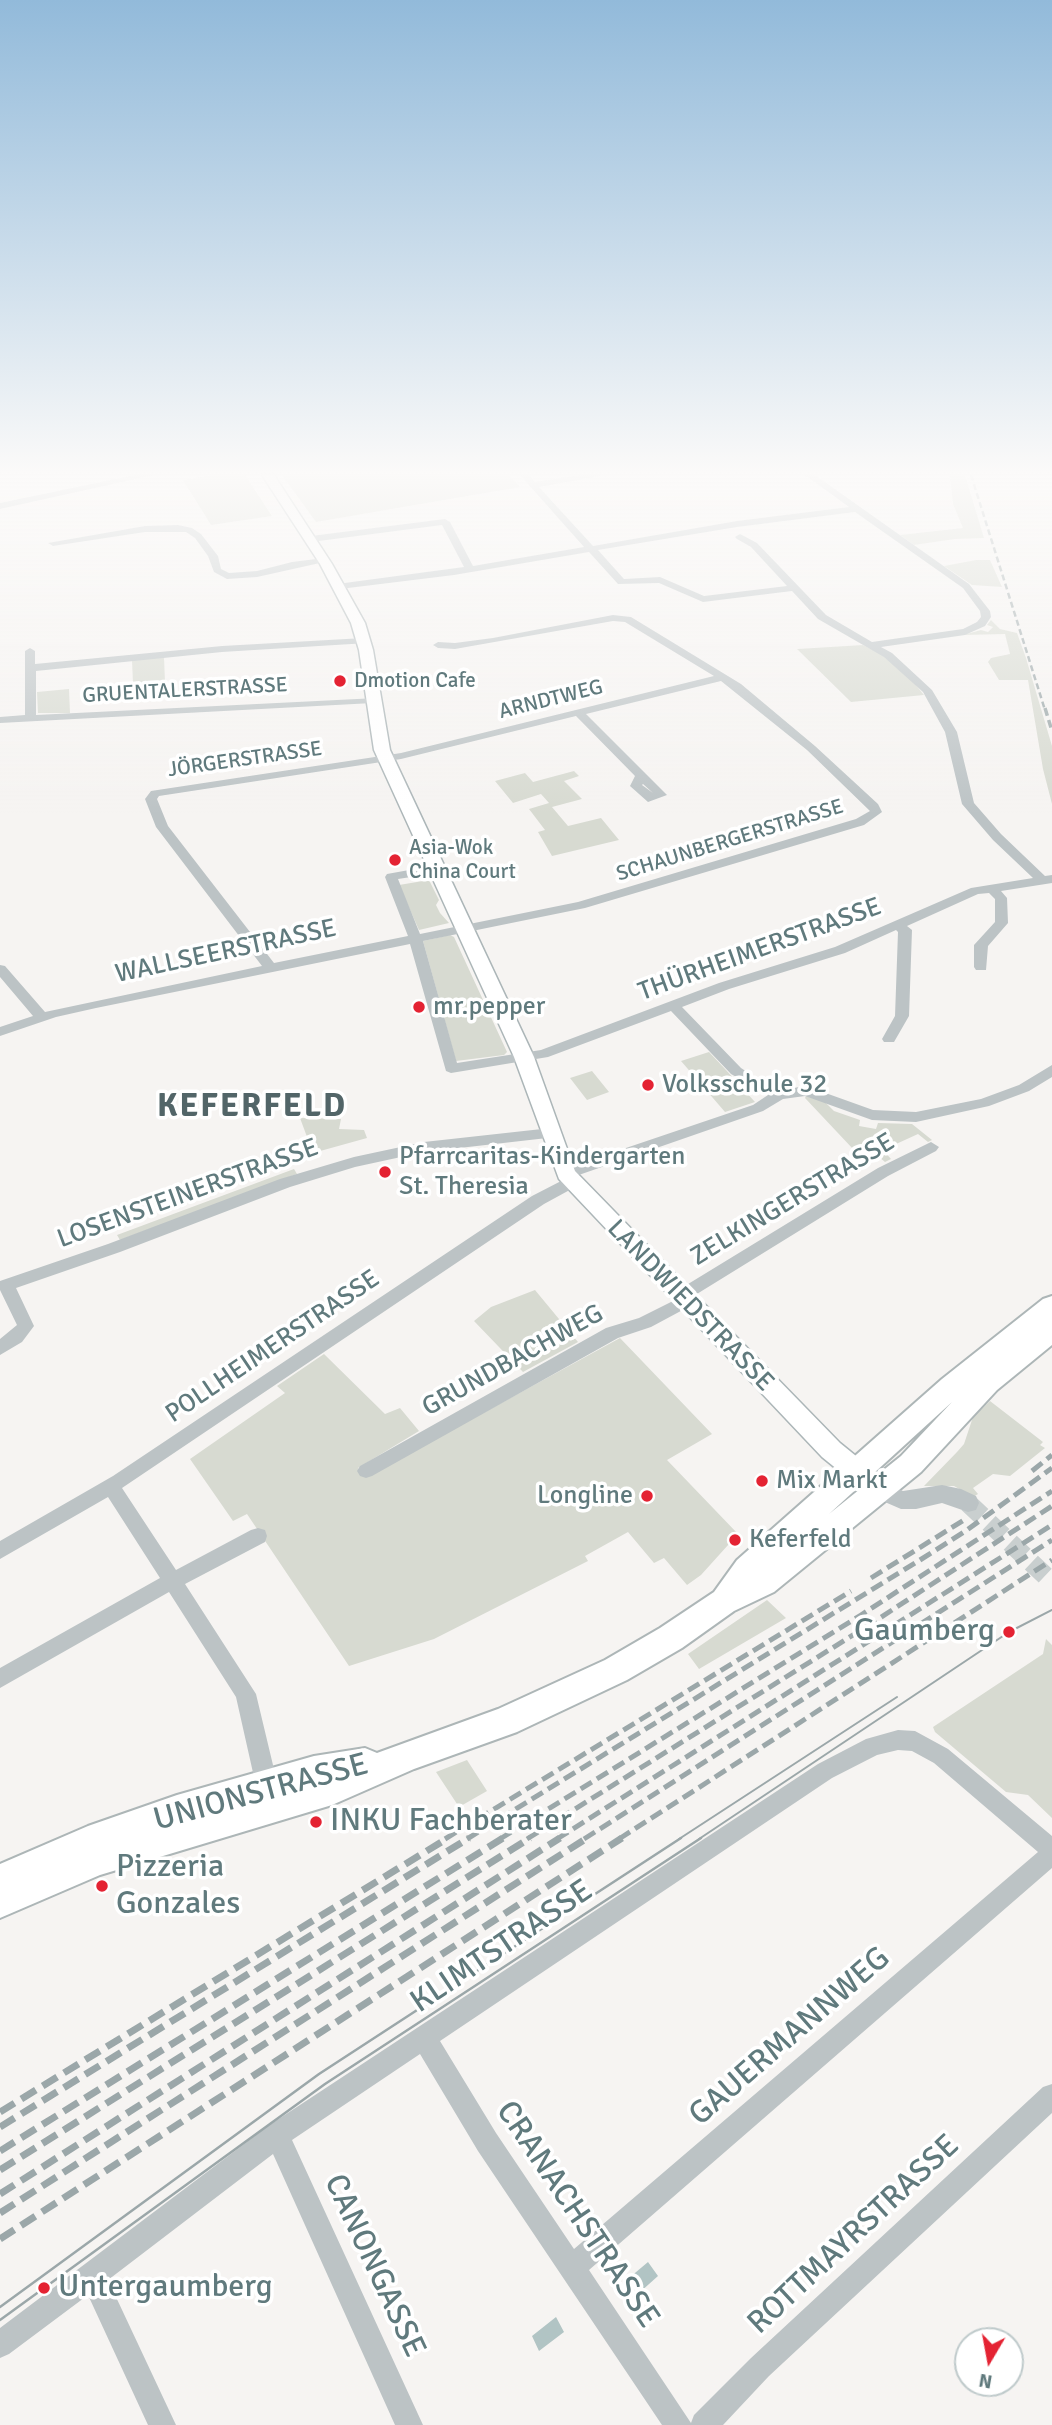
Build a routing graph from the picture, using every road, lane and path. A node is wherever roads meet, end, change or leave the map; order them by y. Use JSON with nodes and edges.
{"nodes":[{"id":1,"x":341,"y":588,"type":"edge"},
{"id":2,"x":677,"y":588,"type":"edge"},
{"id":3,"x":792,"y":588,"type":"edge"},
{"id":4,"x":793,"y":588,"type":"edge"},
{"id":5,"x":967,"y":588,"type":"edge"},
{"id":6,"x":363,"y":641,"type":"junction"},
{"id":7,"x":438,"y":645,"type":"dead end"},
{"id":8,"x":870,"y":645,"type":"junction"},
{"id":9,"x":30,"y":651,"type":"dead end"},
{"id":10,"x":30,"y":667,"type":"junction"},
{"id":11,"x":724,"y":677,"type":"junction"},
{"id":12,"x":373,"y":700,"type":"junction"},
{"id":13,"x":579,"y":713,"type":"junction"},
{"id":14,"x":31,"y":719,"type":"junction"},
{"id":15,"x":0,"y":720,"type":"edge"},
{"id":16,"x":386,"y":759,"type":"junction"},
{"id":17,"x":641,"y":776,"type":"dead end"},
{"id":18,"x":437,"y":869,"type":"junction"},
{"id":19,"x":1047,"y":879,"type":"edge"},
{"id":20,"x":991,"y":888,"type":"junction"},
{"id":21,"x":897,"y":925,"type":"junction"},
{"id":22,"x":464,"y":927,"type":"junction"},
{"id":23,"x":415,"y":937,"type":"junction"},
{"id":24,"x":270,"y":967,"type":"junction"},
{"id":25,"x":981,"y":967,"type":"dead end"},
{"id":26,"x":0,"y":969,"type":"edge"},
{"id":27,"x":673,"y":1005,"type":"junction"},
{"id":28,"x":42,"y":1017,"type":"junction"},
{"id":29,"x":0,"y":1032,"type":"edge"},
{"id":30,"x":889,"y":1039,"type":"dead end"},
{"id":31,"x":524,"y":1057,"type":"junction"},
{"id":32,"x":1052,"y":1070,"type":"edge"},
{"id":33,"x":779,"y":1095,"type":"junction"},
{"id":34,"x":551,"y":1133,"type":"junction"},
{"id":35,"x":931,"y":1147,"type":"dead end"},
{"id":36,"x":569,"y":1178,"type":"junction"},
{"id":37,"x":3,"y":1281,"type":"edge"},
{"id":38,"x":684,"y":1298,"type":"junction"},
{"id":39,"x":1052,"y":1306,"type":"edge"},
{"id":40,"x":1052,"y":1330,"type":"edge"},
{"id":41,"x":0,"y":1348,"type":"edge"},
{"id":42,"x":366,"y":1471,"type":"dead end"},
{"id":43,"x":869,"y":1481,"type":"junction"},
{"id":44,"x":111,"y":1486,"type":"junction"},
{"id":45,"x":968,"y":1503,"type":"tunnel mouth"},
{"id":46,"x":258,"y":1536,"type":"dead end"},
{"id":47,"x":0,"y":1551,"type":"edge"},
{"id":48,"x":173,"y":1581,"type":"junction"},
{"id":49,"x":0,"y":1679,"type":"edge"},
{"id":50,"x":407,"y":1756,"type":"junction"},
{"id":51,"x":267,"y":1786,"type":"junction"},
{"id":52,"x":1052,"y":1852,"type":"edge"},
{"id":53,"x":0,"y":1881,"type":"edge"},
{"id":54,"x":0,"y":1901,"type":"edge"},
{"id":55,"x":425,"y":2039,"type":"junction"},
{"id":56,"x":1052,"y":2096,"type":"edge"},
{"id":57,"x":277,"y":2135,"type":"junction"},
{"id":58,"x":572,"y":2268,"type":"junction"},
{"id":59,"x":92,"y":2275,"type":"junction"},
{"id":60,"x":0,"y":2345,"type":"edge"},
{"id":61,"x":162,"y":2425,"type":"edge"},
{"id":62,"x":409,"y":2425,"type":"edge"},
{"id":63,"x":678,"y":2425,"type":"edge"},
{"id":64,"x":704,"y":2425,"type":"edge"}],
"edges":[{"from":1,"to":6,"type":"main road","name":"LANDWIEDSTRASSE"},
{"from":2,"to":3,"type":"street"},
{"from":4,"to":8,"type":"street"},
{"from":5,"to":8,"type":"street"},
{"from":6,"to":10,"type":"street"},
{"from":6,"to":12,"type":"main road","name":"LANDWIEDSTRASSE"},
{"from":7,"to":11,"type":"street","name":"SCHAUNBERGERSTRASSE"},
{"from":8,"to":19,"type":"street"},
{"from":9,"to":10,"type":"street"},
{"from":10,"to":14,"type":"street"},
{"from":11,"to":13,"type":"street","name":"ARNDTWEG"},
{"from":11,"to":22,"type":"street","name":"SCHAUNBERGERSTRASSE"},
{"from":12,"to":14,"type":"street","name":"GRUENTALERSTRASSE"},
{"from":12,"to":16,"type":"main road","name":"LANDWIEDSTRASSE"},
{"from":13,"to":16,"type":"street","name":"ARNDTWEG"},
{"from":13,"to":17,"type":"street"},
{"from":14,"to":15,"type":"street","name":"GRUENTALERSTRASSE"},
{"from":16,"to":18,"type":"main road","name":"LANDWIEDSTRASSE"},
{"from":16,"to":24,"type":"street","name":"JÖRGERSTRASSE"},
{"from":18,"to":22,"type":"main road","name":"LANDWIEDSTRASSE"},
{"from":18,"to":23,"type":"street"},
{"from":19,"to":20,"type":"street","name":"THÜRHEIMERSTRASSE"},
{"from":20,"to":21,"type":"street","name":"THÜRHEIMERSTRASSE"},
{"from":20,"to":25,"type":"street"},
{"from":21,"to":27,"type":"street","name":"THÜRHEIMERSTRASSE"},
{"from":21,"to":30,"type":"street"},
{"from":22,"to":23,"type":"street","name":"WALLSEERSTRASSE"},
{"from":22,"to":31,"type":"main road","name":"LANDWIEDSTRASSE"},
{"from":23,"to":24,"type":"street","name":"WALLSEERSTRASSE"},
{"from":23,"to":31,"type":"street"},
{"from":24,"to":28,"type":"street","name":"WALLSEERSTRASSE"},
{"from":26,"to":28,"type":"street"},
{"from":27,"to":31,"type":"street","name":"THÜRHEIMERSTRASSE"},
{"from":27,"to":33,"type":"street"},
{"from":28,"to":29,"type":"street","name":"WALLSEERSTRASSE"},
{"from":31,"to":34,"type":"main road","name":"LANDWIEDSTRASSE"},
{"from":32,"to":33,"type":"street"},
{"from":33,"to":36,"type":"street","name":"POLLHEIMERSTRASSE"},
{"from":34,"to":36,"type":"main road","name":"LANDWIEDSTRASSE"},
{"from":34,"to":37,"type":"street","name":"LOSENSTEINERSTRASSE"},
{"from":35,"to":38,"type":"street","name":"ZELKINGERSTRASSE"},
{"from":36,"to":38,"type":"main road","name":"LANDWIEDSTRASSE"},
{"from":36,"to":44,"type":"street","name":"POLLHEIMERSTRASSE"},
{"from":37,"to":41,"type":"street","name":"LOSENSTEINERSTRASSE"},
{"from":38,"to":42,"type":"street","name":"GRUNDBACHWEG"},
{"from":38,"to":43,"type":"main road","name":"LANDWIEDSTRASSE"},
{"from":39,"to":43,"type":"main road"},
{"from":40,"to":43,"type":"main road"},
{"from":43,"to":45,"type":"street"},
{"from":43,"to":50,"type":"main road","name":"UNIONSTRASSE"},
{"from":44,"to":47,"type":"street","name":"POLLHEIMERSTRASSE"},
{"from":44,"to":48,"type":"street"},
{"from":46,"to":48,"type":"street"},
{"from":48,"to":49,"type":"street"},
{"from":48,"to":51,"type":"street"},
{"from":50,"to":51,"type":"main road","name":"UNIONSTRASSE"},
{"from":50,"to":54,"type":"main road","name":"UNIONSTRASSE"},
{"from":51,"to":53,"type":"main road","name":"UNIONSTRASSE"},
{"from":52,"to":55,"type":"street","name":"KLIMTSTRASSE"},
{"from":52,"to":58,"type":"street","name":"GAUERMANNWEG"},
{"from":55,"to":57,"type":"street","name":"KLIMTSTRASSE"},
{"from":55,"to":58,"type":"street","name":"CRANACHSTRASSE"},
{"from":56,"to":64,"type":"street","name":"ROTTMAYRSTRASSE"},
{"from":57,"to":59,"type":"street","name":"KLIMTSTRASSE"},
{"from":57,"to":62,"type":"street","name":"CANONGASSE"},
{"from":58,"to":63,"type":"street","name":"CRANACHSTRASSE"},
{"from":59,"to":60,"type":"street","name":"KLIMTSTRASSE"},
{"from":59,"to":61,"type":"street"}]}
